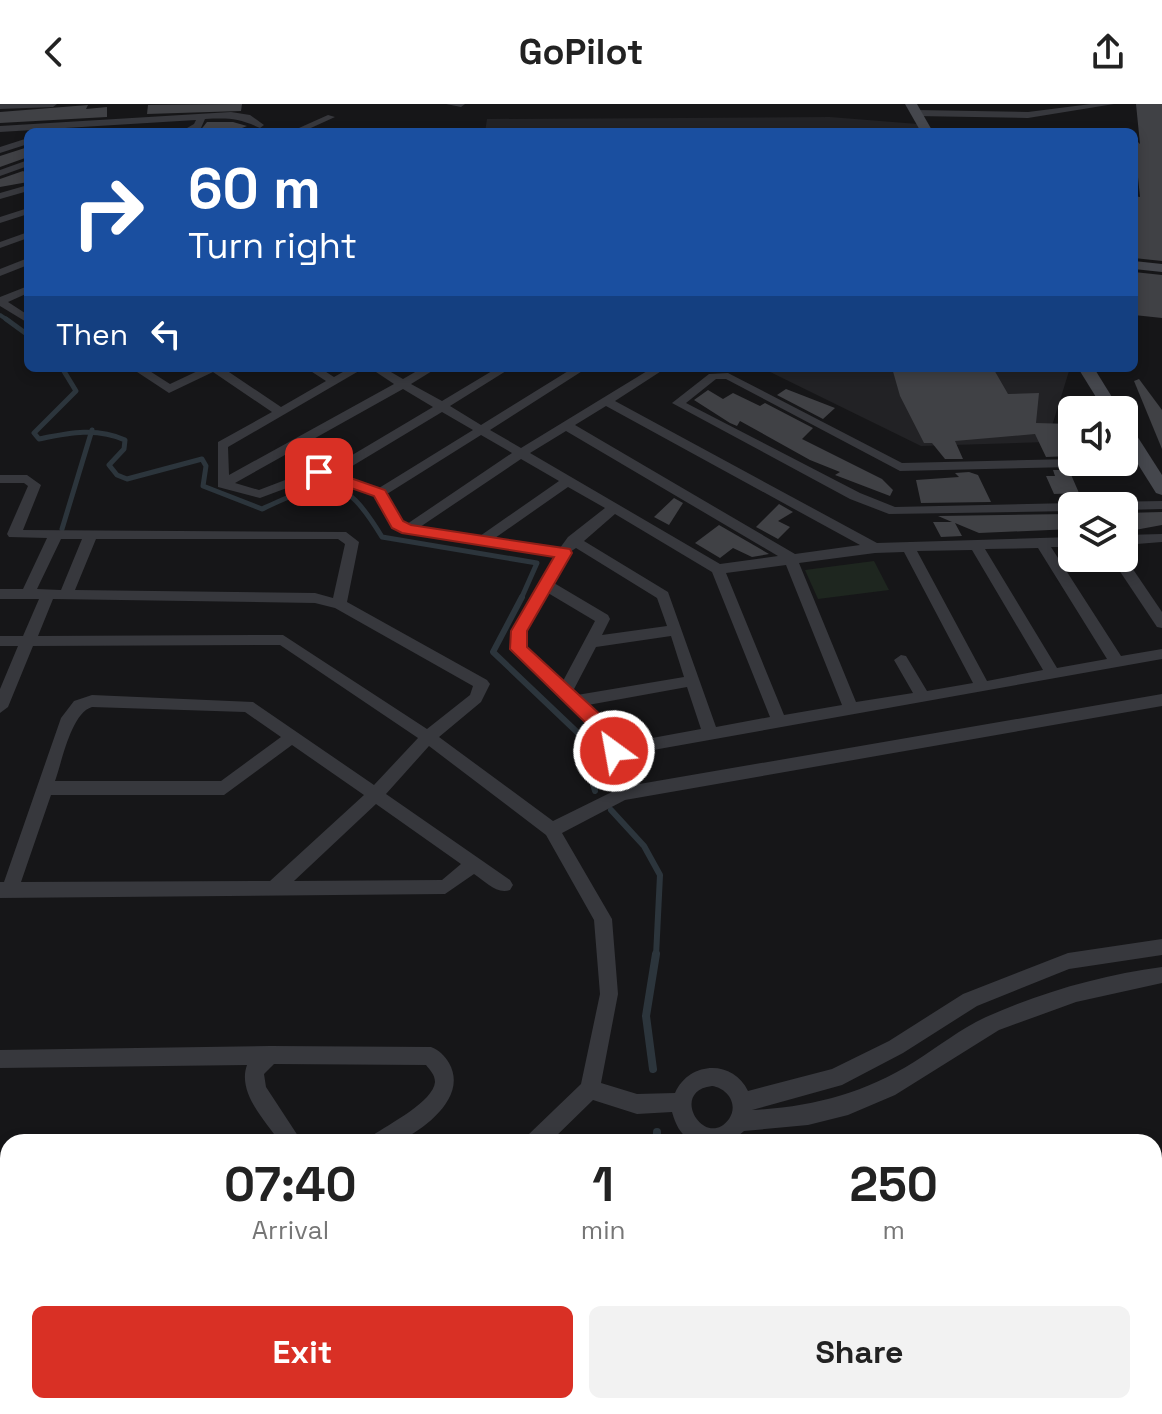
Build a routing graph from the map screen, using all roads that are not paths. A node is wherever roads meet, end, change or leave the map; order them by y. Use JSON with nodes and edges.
{"nodes":[{"id":1,"x":53,"y":104,"type":"edge"},
{"id":2,"x":450,"y":104,"type":"edge"},
{"id":3,"x":461,"y":104,"type":"edge"},
{"id":4,"x":1110,"y":104,"type":"edge"},
{"id":5,"x":0,"y":106,"type":"edge"},
{"id":6,"x":914,"y":108,"type":"edge"},
{"id":7,"x":131,"y":117,"type":"junction"},
{"id":8,"x":201,"y":117,"type":"junction"},
{"id":9,"x":331,"y":117,"type":"dead end"},
{"id":10,"x":64,"y":124,"type":"junction"},
{"id":11,"x":56,"y":128,"type":"edge"},
{"id":12,"x":121,"y":128,"type":"edge"},
{"id":13,"x":193,"y":128,"type":"edge"},
{"id":14,"x":252,"y":128,"type":"edge"},
{"id":15,"x":304,"y":128,"type":"edge"},
{"id":16,"x":925,"y":128,"type":"edge"},
{"id":17,"x":0,"y":129,"type":"edge"},
{"id":18,"x":24,"y":142,"type":"edge"},
{"id":19,"x":0,"y":150,"type":"edge"},
{"id":20,"x":24,"y":164,"type":"edge"},
{"id":21,"x":0,"y":173,"type":"edge"},
{"id":22,"x":24,"y":192,"type":"edge"},
{"id":23,"x":0,"y":196,"type":"edge"},
{"id":24,"x":24,"y":212,"type":"edge"},
{"id":25,"x":0,"y":220,"type":"edge"},
{"id":26,"x":24,"y":236,"type":"edge"},
{"id":27,"x":0,"y":245,"type":"edge"},
{"id":28,"x":24,"y":263,"type":"edge"},
{"id":29,"x":1138,"y":265,"type":"edge"},
{"id":30,"x":1162,"y":268,"type":"edge"},
{"id":31,"x":0,"y":273,"type":"edge"},
{"id":32,"x":24,"y":291,"type":"edge"},
{"id":33,"x":0,"y":301,"type":"edge"},
{"id":34,"x":24,"y":317,"type":"edge"},
{"id":35,"x":143,"y":372,"type":"edge"},
{"id":36,"x":205,"y":372,"type":"edge"},
{"id":37,"x":220,"y":372,"type":"edge"},
{"id":38,"x":318,"y":372,"type":"edge"},
{"id":39,"x":350,"y":372,"type":"edge"},
{"id":40,"x":383,"y":372,"type":"edge"},
{"id":41,"x":424,"y":372,"type":"edge"},
{"id":42,"x":498,"y":372,"type":"edge"},
{"id":43,"x":574,"y":372,"type":"edge"},
{"id":44,"x":654,"y":372,"type":"edge"},
{"id":45,"x":1088,"y":372,"type":"edge"},
{"id":46,"x":333,"y":381,"type":"junction"},
{"id":47,"x":403,"y":384,"type":"junction"},
{"id":48,"x":1103,"y":396,"type":"edge"},
{"id":49,"x":608,"y":402,"type":"junction"},
{"id":50,"x":440,"y":406,"type":"junction"},
{"id":51,"x":281,"y":412,"type":"junction"},
{"id":52,"x":567,"y":426,"type":"junction"},
{"id":53,"x":479,"y":429,"type":"junction"},
{"id":54,"x":1138,"y":450,"type":"edge"},
{"id":55,"x":521,"y":453,"type":"junction"},
{"id":56,"x":1138,"y":461,"type":"edge"},
{"id":57,"x":1145,"y":461,"type":"junction"},
{"id":58,"x":1058,"y":463,"type":"edge"},
{"id":59,"x":329,"y":475,"type":"junction"},
{"id":60,"x":0,"y":479,"type":"edge"},
{"id":61,"x":568,"y":481,"type":"junction"},
{"id":62,"x":223,"y":484,"type":"junction"},
{"id":63,"x":1162,"y":489,"type":"edge"},
{"id":64,"x":380,"y":493,"type":"junction"},
{"id":65,"x":1138,"y":505,"type":"edge"},
{"id":66,"x":1162,"y":505,"type":"edge"},
{"id":67,"x":1058,"y":507,"type":"edge"},
{"id":68,"x":614,"y":508,"type":"junction"},
{"id":69,"x":407,"y":530,"type":"junction"},
{"id":70,"x":7,"y":534,"type":"edge"},
{"id":71,"x":56,"y":534,"type":"junction"},
{"id":72,"x":91,"y":535,"type":"junction"},
{"id":73,"x":1162,"y":538,"type":"edge"},
{"id":74,"x":1138,"y":539,"type":"edge"},
{"id":75,"x":484,"y":540,"type":"junction"},
{"id":76,"x":1058,"y":542,"type":"edge"},
{"id":77,"x":1042,"y":543,"type":"junction"},
{"id":78,"x":976,"y":545,"type":"junction"},
{"id":79,"x":568,"y":546,"type":"junction"},
{"id":80,"x":908,"y":547,"type":"junction"},
{"id":81,"x":875,"y":548,"type":"junction"},
{"id":82,"x":790,"y":557,"type":"junction"},
{"id":83,"x":718,"y":569,"type":"junction"},
{"id":84,"x":1127,"y":572,"type":"edge"},
{"id":85,"x":548,"y":586,"type":"junction"},
{"id":86,"x":0,"y":594,"type":"edge"},
{"id":87,"x":28,"y":594,"type":"junction"},
{"id":88,"x":48,"y":594,"type":"junction"},
{"id":89,"x":66,"y":594,"type":"junction"},
{"id":90,"x":339,"y":604,"type":"junction"},
{"id":91,"x":1162,"y":623,"type":"edge"},
{"id":92,"x":676,"y":630,"type":"junction"},
{"id":93,"x":0,"y":641,"type":"edge"},
{"id":94,"x":28,"y":641,"type":"junction"},
{"id":95,"x":591,"y":642,"type":"junction"},
{"id":96,"x":1162,"y":654,"type":"edge"},
{"id":97,"x":901,"y":660,"type":"dead end"},
{"id":98,"x":1117,"y":662,"type":"junction"},
{"id":99,"x":1052,"y":673,"type":"junction"},
{"id":100,"x":691,"y":681,"type":"junction"},
{"id":101,"x":983,"y":687,"type":"junction"},
{"id":102,"x":570,"y":696,"type":"junction"},
{"id":103,"x":922,"y":696,"type":"junction"},
{"id":104,"x":1162,"y":700,"type":"edge"},
{"id":105,"x":0,"y":707,"type":"edge"},
{"id":106,"x":851,"y":709,"type":"junction"},
{"id":107,"x":780,"y":723,"type":"junction"},
{"id":108,"x":711,"y":735,"type":"junction"},
{"id":109,"x":292,"y":737,"type":"junction"},
{"id":110,"x":428,"y":737,"type":"junction"},
{"id":111,"x":45,"y":788,"type":"junction"},
{"id":112,"x":375,"y":795,"type":"junction"},
{"id":113,"x":552,"y":830,"type":"junction"},
{"id":114,"x":474,"y":864,"type":"junction"},
{"id":115,"x":504,"y":885,"type":"dead end"},
{"id":116,"x":274,"y":888,"type":"junction"},
{"id":117,"x":5,"y":890,"type":"edge"},
{"id":118,"x":1162,"y":947,"type":"edge"},
{"id":119,"x":1162,"y":975,"type":"edge"},
{"id":120,"x":270,"y":1055,"type":"junction"},
{"id":121,"x":0,"y":1059,"type":"edge"},
{"id":122,"x":590,"y":1089,"type":"junction"},
{"id":123,"x":682,"y":1102,"type":"junction"},
{"id":124,"x":741,"y":1111,"type":"junction"},
{"id":125,"x":286,"y":1134,"type":"edge"},
{"id":126,"x":391,"y":1134,"type":"edge"},
{"id":127,"x":543,"y":1134,"type":"edge"},
{"id":128,"x":700,"y":1134,"type":"edge"},
{"id":129,"x":728,"y":1134,"type":"edge"}],
"edges":[{"from":1,"to":5,"type":"street"},
{"from":2,"to":3,"type":"street"},
{"from":4,"to":6,"type":"street"},
{"from":6,"to":16,"type":"main road"},
{"from":7,"to":8,"type":"street"},
{"from":7,"to":10,"type":"street"},
{"from":7,"to":12,"type":"street"},
{"from":8,"to":13,"type":"street"},
{"from":8,"to":14,"type":"street"},
{"from":9,"to":15,"type":"street"},
{"from":10,"to":11,"type":"street"},
{"from":10,"to":17,"type":"street"},
{"from":18,"to":19,"type":"street"},
{"from":20,"to":21,"type":"street"},
{"from":22,"to":23,"type":"street"},
{"from":24,"to":25,"type":"street"},
{"from":26,"to":27,"type":"street"},
{"from":28,"to":31,"type":"street"},
{"from":29,"to":30,"type":"main road"},
{"from":32,"to":33,"type":"street"},
{"from":33,"to":34,"type":"street"},
{"from":35,"to":36,"type":"street"},
{"from":37,"to":51,"type":"street"},
{"from":38,"to":46,"type":"street"},
{"from":39,"to":46,"type":"street"},
{"from":40,"to":47,"type":"street"},
{"from":41,"to":47,"type":"street"},
{"from":42,"to":50,"type":"street"},
{"from":43,"to":53,"type":"street"},
{"from":44,"to":49,"type":"street"},
{"from":45,"to":48,"type":"main road"},
{"from":46,"to":51,"type":"street"},
{"from":47,"to":50,"type":"street"},
{"from":47,"to":62,"type":"street"},
{"from":49,"to":52,"type":"street"},
{"from":49,"to":81,"type":"street"},
{"from":50,"to":53,"type":"street"},
{"from":50,"to":59,"type":"street"},
{"from":51,"to":62,"type":"street"},
{"from":52,"to":55,"type":"street"},
{"from":52,"to":82,"type":"street"},
{"from":53,"to":55,"type":"street"},
{"from":53,"to":64,"type":"street"},
{"from":54,"to":57,"type":"main road"},
{"from":55,"to":61,"type":"street"},
{"from":55,"to":69,"type":"street"},
{"from":56,"to":57,"type":"street"},
{"from":57,"to":63,"type":"main road"},
{"from":58,"to":67,"type":"street"},
{"from":59,"to":62,"type":"street"},
{"from":59,"to":64,"type":"street"},
{"from":60,"to":70,"type":"street"},
{"from":61,"to":68,"type":"street"},
{"from":61,"to":75,"type":"street"},
{"from":64,"to":69,"type":"street"},
{"from":65,"to":66,"type":"street"},
{"from":68,"to":79,"type":"street"},
{"from":68,"to":83,"type":"street"},
{"from":69,"to":75,"type":"street"},
{"from":70,"to":71,"type":"street"},
{"from":71,"to":72,"type":"street"},
{"from":71,"to":87,"type":"street"},
{"from":72,"to":89,"type":"street"},
{"from":72,"to":90,"type":"street"},
{"from":73,"to":74,"type":"street"},
{"from":75,"to":79,"type":"street"},
{"from":76,"to":77,"type":"street"},
{"from":77,"to":78,"type":"street"},
{"from":77,"to":98,"type":"street"},
{"from":78,"to":80,"type":"street"},
{"from":78,"to":99,"type":"street"},
{"from":79,"to":85,"type":"street"},
{"from":79,"to":92,"type":"street"},
{"from":80,"to":81,"type":"street"},
{"from":80,"to":101,"type":"street"},
{"from":81,"to":82,"type":"street"},
{"from":82,"to":83,"type":"street"},
{"from":82,"to":106,"type":"street"},
{"from":83,"to":107,"type":"street"},
{"from":84,"to":91,"type":"street"},
{"from":85,"to":95,"type":"street"},
{"from":85,"to":102,"type":"street"},
{"from":86,"to":87,"type":"street"},
{"from":87,"to":88,"type":"street"},
{"from":88,"to":89,"type":"street"},
{"from":88,"to":94,"type":"street"},
{"from":89,"to":90,"type":"street"},
{"from":90,"to":110,"type":"street"},
{"from":92,"to":95,"type":"street"},
{"from":92,"to":100,"type":"street"},
{"from":93,"to":94,"type":"street"},
{"from":94,"to":105,"type":"street"},
{"from":94,"to":110,"type":"street"},
{"from":95,"to":102,"type":"street"},
{"from":96,"to":98,"type":"street"},
{"from":97,"to":103,"type":"street"},
{"from":98,"to":99,"type":"street"},
{"from":99,"to":101,"type":"street"},
{"from":100,"to":102,"type":"street"},
{"from":100,"to":108,"type":"street"},
{"from":101,"to":103,"type":"street"},
{"from":102,"to":108,"type":"street"},
{"from":103,"to":106,"type":"street"},
{"from":104,"to":113,"type":"street"},
{"from":106,"to":107,"type":"street"},
{"from":107,"to":108,"type":"street"},
{"from":109,"to":111,"type":"street"},
{"from":109,"to":111,"type":"street"},
{"from":109,"to":112,"type":"street"},
{"from":110,"to":112,"type":"street"},
{"from":110,"to":113,"type":"street"},
{"from":111,"to":117,"type":"street"},
{"from":112,"to":114,"type":"street"},
{"from":112,"to":116,"type":"street"},
{"from":113,"to":122,"type":"street"},
{"from":114,"to":115,"type":"street"},
{"from":114,"to":116,"type":"street"},
{"from":116,"to":117,"type":"street"},
{"from":118,"to":124,"type":"street"},
{"from":119,"to":124,"type":"street"},
{"from":120,"to":121,"type":"street"},
{"from":120,"to":125,"type":"street"},
{"from":120,"to":126,"type":"street"},
{"from":122,"to":123,"type":"street"},
{"from":122,"to":127,"type":"street"},
{"from":123,"to":124,"type":"street"},
{"from":123,"to":128,"type":"street"},
{"from":124,"to":129,"type":"street"}]}
